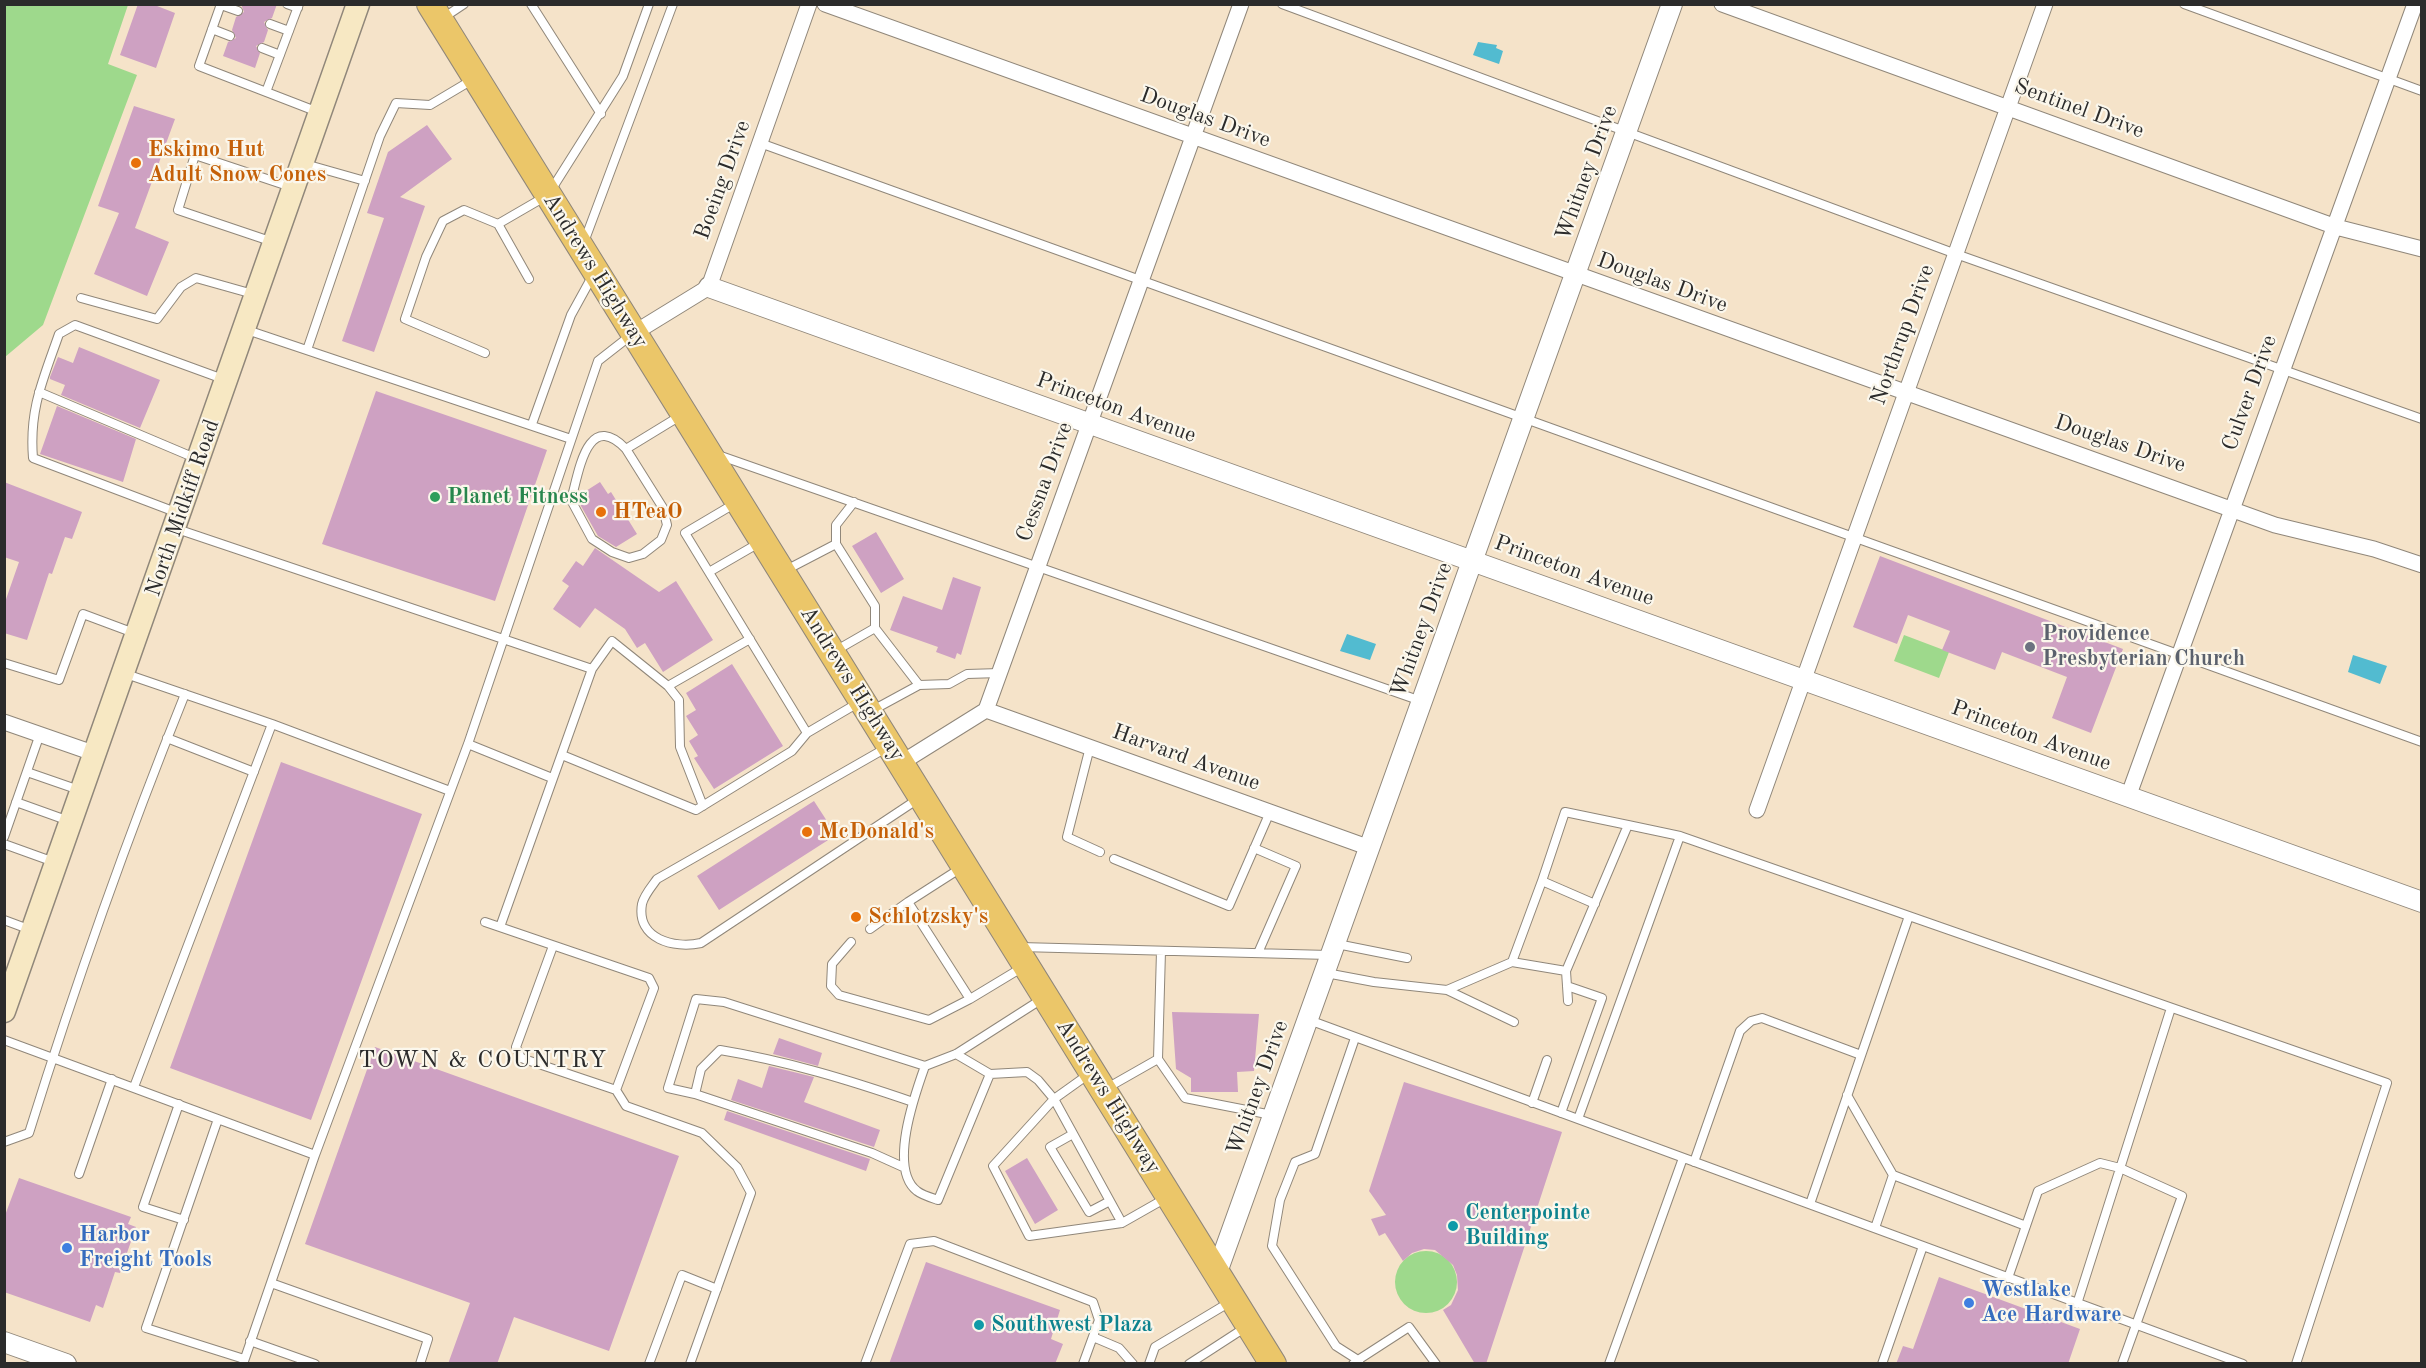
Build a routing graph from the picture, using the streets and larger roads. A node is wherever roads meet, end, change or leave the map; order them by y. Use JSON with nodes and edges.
{"nodes":[{"id":1,"x":358,"y":4,"type":"edge"},
{"id":2,"x":809,"y":4,"type":"edge"},
{"id":3,"x":825,"y":4,"type":"edge"},
{"id":4,"x":1241,"y":4,"type":"edge"},
{"id":5,"x":1672,"y":4,"type":"edge"},
{"id":6,"x":1722,"y":4,"type":"edge"},
{"id":7,"x":2045,"y":4,"type":"edge"},
{"id":8,"x":2415,"y":4,"type":"edge"},
{"id":9,"x":435,"y":12,"type":"edge"},
{"id":10,"x":2008,"y":107,"type":"junction"},
{"id":11,"x":1193,"y":137,"type":"junction"},
{"id":12,"x":2336,"y":227,"type":"junction"},
{"id":13,"x":2421,"y":249,"type":"edge"},
{"id":14,"x":1576,"y":276,"type":"junction"},
{"id":15,"x":709,"y":287,"type":"junction"},
{"id":16,"x":634,"y":333,"type":"junction"},
{"id":17,"x":1906,"y":394,"type":"junction"},
{"id":18,"x":1090,"y":424,"type":"junction"},
{"id":19,"x":2232,"y":507,"type":"junction"},
{"id":20,"x":1473,"y":560,"type":"junction"},
{"id":21,"x":2421,"y":565,"type":"edge"},
{"id":22,"x":1802,"y":680,"type":"junction"},
{"id":23,"x":986,"y":710,"type":"junction"},
{"id":24,"x":4,"y":722,"type":"edge"},
{"id":25,"x":96,"y":754,"type":"junction"},
{"id":26,"x":895,"y":754,"type":"junction"},
{"id":27,"x":2128,"y":797,"type":"junction"},
{"id":28,"x":1757,"y":810,"type":"dead end"},
{"id":29,"x":1370,"y":848,"type":"junction"},
{"id":30,"x":2421,"y":902,"type":"edge"},
{"id":31,"x":5,"y":1006,"type":"edge"},
{"id":32,"x":1217,"y":1272,"type":"junction"},
{"id":33,"x":4,"y":1342,"type":"edge"},
{"id":34,"x":56,"y":1362,"type":"edge"},
{"id":35,"x":1273,"y":1364,"type":"edge"}],
"edges":[{"from":1,"to":25,"type":"main road","name":"North Midkiff Road"},
{"from":2,"to":15,"type":"street","name":"Boeing Drive"},
{"from":3,"to":11,"type":"street","name":"Douglas Drive"},
{"from":4,"to":11,"type":"street","name":"Cessna Drive"},
{"from":5,"to":14,"type":"street","name":"Whitney Drive"},
{"from":6,"to":10,"type":"street","name":"Sentinel Drive"},
{"from":7,"to":10,"type":"street","name":"Northrup Drive"},
{"from":8,"to":12,"type":"street","name":"Culver Drive"},
{"from":9,"to":16,"type":"main road","name":"Andrews Highway"},
{"from":10,"to":12,"type":"street","name":"Sentinel Drive"},
{"from":10,"to":17,"type":"street","name":"Northrup Drive"},
{"from":11,"to":14,"type":"street","name":"Douglas Drive"},
{"from":11,"to":18,"type":"street","name":"Cessna Drive"},
{"from":12,"to":13,"type":"street","name":"Sentinel Drive"},
{"from":12,"to":19,"type":"street","name":"Culver Drive"},
{"from":14,"to":17,"type":"street","name":"Douglas Drive"},
{"from":14,"to":20,"type":"street","name":"Whitney Drive"},
{"from":15,"to":16,"type":"street"},
{"from":15,"to":18,"type":"street","name":"Princeton Avenue"},
{"from":16,"to":26,"type":"main road","name":"Andrews Highway"},
{"from":17,"to":19,"type":"street","name":"Douglas Drive"},
{"from":17,"to":22,"type":"street","name":"Northrup Drive"},
{"from":18,"to":20,"type":"street","name":"Princeton Avenue"},
{"from":18,"to":23,"type":"street","name":"Cessna Drive"},
{"from":19,"to":21,"type":"street","name":"Douglas Drive"},
{"from":19,"to":27,"type":"street","name":"Culver Drive"},
{"from":20,"to":22,"type":"street","name":"Princeton Avenue"},
{"from":20,"to":29,"type":"street","name":"Whitney Drive"},
{"from":22,"to":27,"type":"street","name":"Princeton Avenue"},
{"from":22,"to":28,"type":"street","name":"Northrup Drive"},
{"from":23,"to":26,"type":"street"},
{"from":23,"to":29,"type":"street","name":"Harvard Avenue"},
{"from":24,"to":25,"type":"street"},
{"from":25,"to":31,"type":"main road","name":"North Midkiff Road"},
{"from":26,"to":32,"type":"main road","name":"Andrews Highway"},
{"from":27,"to":30,"type":"street","name":"Princeton Avenue"},
{"from":29,"to":32,"type":"street","name":"Whitney Drive"},
{"from":32,"to":35,"type":"main road","name":"Andrews Highway"},
{"from":33,"to":34,"type":"street"}]}
